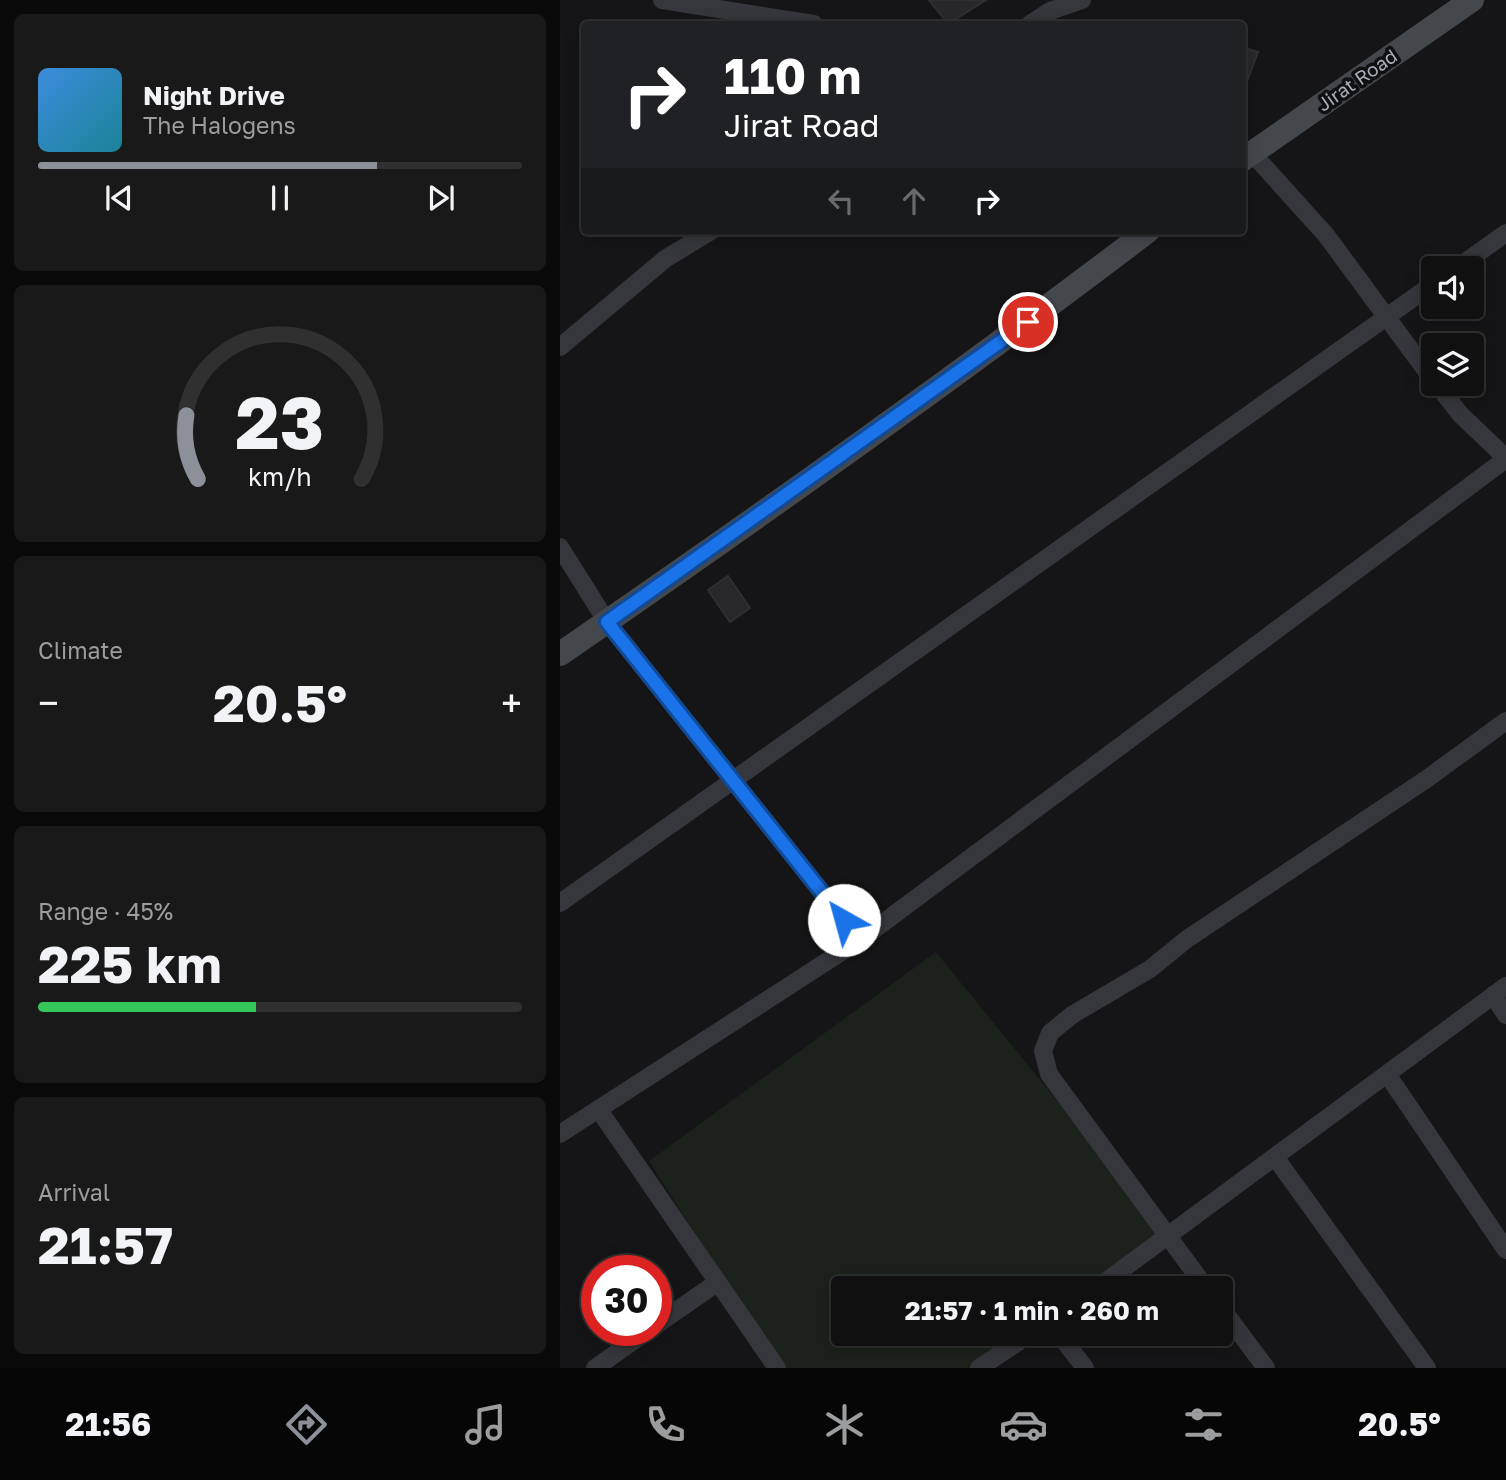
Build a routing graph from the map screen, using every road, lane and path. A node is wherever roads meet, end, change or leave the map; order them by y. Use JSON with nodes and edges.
{"nodes":[{"id":1,"x":662,"y":0,"type":"edge"},
{"id":2,"x":1082,"y":0,"type":"edge"},
{"id":3,"x":1472,"y":0,"type":"edge"},
{"id":4,"x":795,"y":21,"type":"edge"},
{"id":5,"x":1035,"y":21,"type":"edge"},
{"id":6,"x":1247,"y":156,"type":"edge"},
{"id":7,"x":1506,"y":233,"type":"edge"},
{"id":8,"x":704,"y":235,"type":"edge"},
{"id":9,"x":1143,"y":235,"type":"edge"},
{"id":10,"x":1474,"y":256,"type":"edge"},
{"id":11,"x":1421,"y":292,"type":"edge"},
{"id":12,"x":1385,"y":318,"type":"junction"},
{"id":13,"x":560,"y":347,"type":"edge"},
{"id":14,"x":1421,"y":364,"type":"edge"},
{"id":15,"x":1446,"y":396,"type":"edge"},
{"id":16,"x":1506,"y":459,"type":"edge"},
{"id":17,"x":560,"y":547,"type":"edge"},
{"id":18,"x":607,"y":622,"type":"junction"},
{"id":19,"x":560,"y":654,"type":"edge"},
{"id":20,"x":1506,"y":721,"type":"edge"},
{"id":21,"x":732,"y":779,"type":"junction"},
{"id":22,"x":560,"y":902,"type":"edge"},
{"id":23,"x":860,"y":940,"type":"junction"},
{"id":24,"x":1499,"y":991,"type":"edge"},
{"id":25,"x":1506,"y":1015,"type":"edge"},
{"id":26,"x":1387,"y":1074,"type":"junction"},
{"id":27,"x":598,"y":1110,"type":"junction"},
{"id":28,"x":560,"y":1134,"type":"edge"},
{"id":29,"x":1275,"y":1157,"type":"junction"},
{"id":30,"x":1167,"y":1236,"type":"junction"},
{"id":31,"x":1506,"y":1250,"type":"edge"},
{"id":32,"x":1113,"y":1276,"type":"edge"},
{"id":33,"x":1197,"y":1276,"type":"edge"},
{"id":34,"x":718,"y":1282,"type":"junction"},
{"id":35,"x":672,"y":1314,"type":"edge"},
{"id":36,"x":1233,"y":1324,"type":"edge"},
{"id":37,"x":626,"y":1346,"type":"edge"},
{"id":38,"x":1012,"y":1346,"type":"edge"},
{"id":39,"x":1068,"y":1346,"type":"edge"},
{"id":40,"x":595,"y":1368,"type":"edge"},
{"id":41,"x":777,"y":1368,"type":"edge"},
{"id":42,"x":979,"y":1368,"type":"edge"},
{"id":43,"x":1084,"y":1368,"type":"edge"},
{"id":44,"x":1266,"y":1368,"type":"edge"},
{"id":45,"x":1427,"y":1368,"type":"edge"}],
"edges":[{"from":1,"to":4,"type":"street"},
{"from":2,"to":5,"type":"street"},
{"from":3,"to":6,"type":"main road","name":"Jirat Road"},
{"from":6,"to":12,"type":"street"},
{"from":7,"to":10,"type":"street"},
{"from":8,"to":13,"type":"street"},
{"from":9,"to":18,"type":"main road"},
{"from":11,"to":12,"type":"street"},
{"from":12,"to":14,"type":"street"},
{"from":12,"to":21,"type":"street"},
{"from":15,"to":16,"type":"street"},
{"from":16,"to":23,"type":"street"},
{"from":17,"to":18,"type":"street"},
{"from":18,"to":19,"type":"main road"},
{"from":18,"to":21,"type":"street"},
{"from":20,"to":30,"type":"street"},
{"from":21,"to":22,"type":"street"},
{"from":21,"to":23,"type":"street"},
{"from":23,"to":27,"type":"street"},
{"from":24,"to":25,"type":"street"},
{"from":24,"to":26,"type":"street"},
{"from":26,"to":29,"type":"street"},
{"from":26,"to":31,"type":"street"},
{"from":27,"to":28,"type":"street"},
{"from":27,"to":34,"type":"street"},
{"from":29,"to":30,"type":"street"},
{"from":29,"to":45,"type":"street"},
{"from":30,"to":32,"type":"street"},
{"from":30,"to":33,"type":"street"},
{"from":34,"to":35,"type":"street"},
{"from":34,"to":41,"type":"street"},
{"from":36,"to":44,"type":"street"},
{"from":37,"to":40,"type":"street"},
{"from":38,"to":42,"type":"street"},
{"from":39,"to":43,"type":"street"}]}
